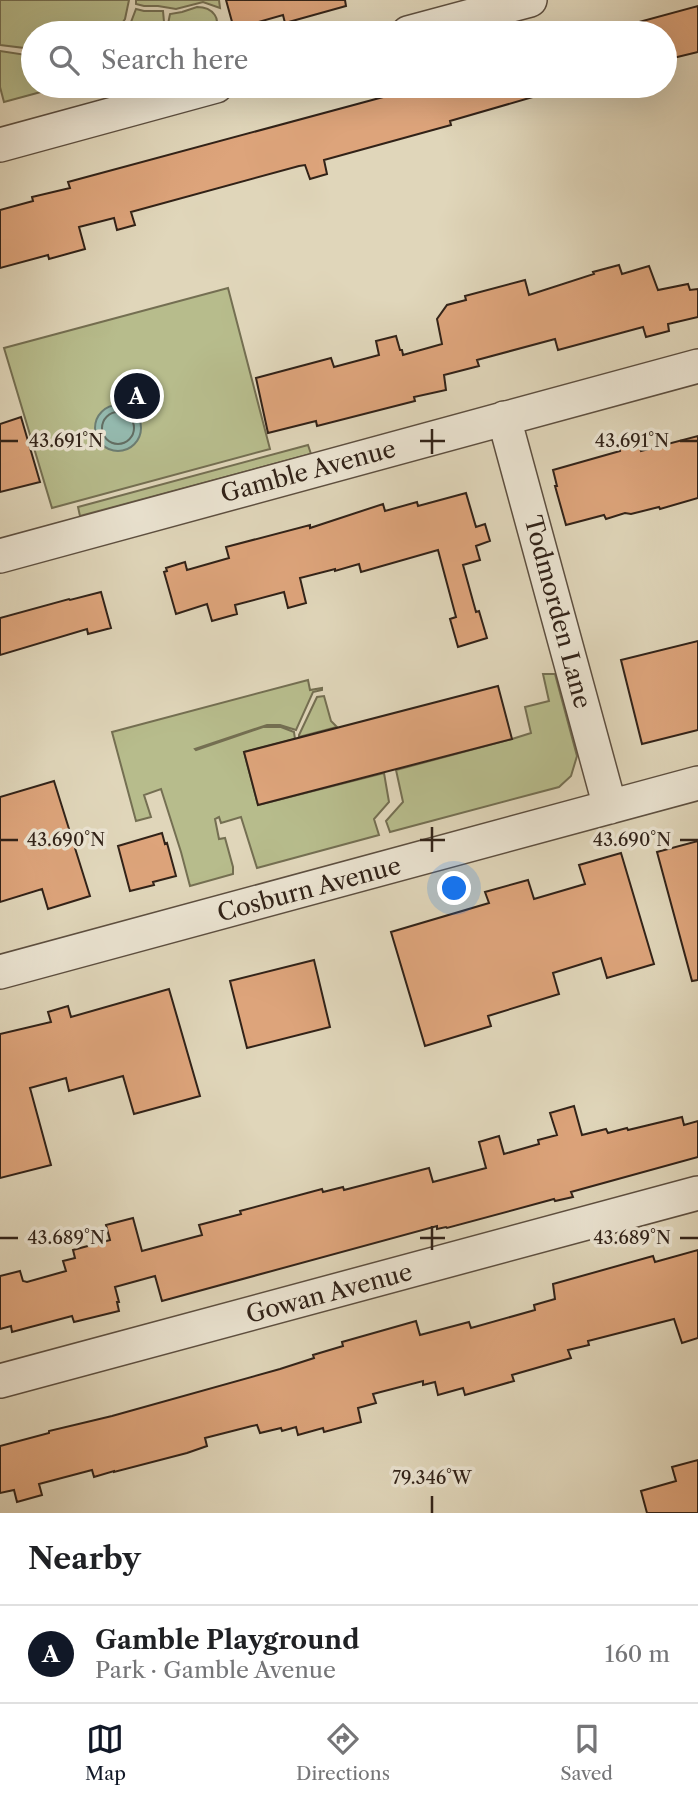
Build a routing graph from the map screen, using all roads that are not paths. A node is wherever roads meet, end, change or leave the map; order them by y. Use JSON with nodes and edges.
{"nodes":[{"id":1,"x":530,"y":0,"type":"edge"},
{"id":2,"x":452,"y":21,"type":"edge"},
{"id":3,"x":172,"y":98,"type":"edge"},
{"id":4,"x":0,"y":145,"type":"edge"},
{"id":5,"x":698,"y":366,"type":"edge"},
{"id":6,"x":504,"y":418,"type":"junction"},
{"id":7,"x":0,"y":556,"type":"edge"},
{"id":8,"x":698,"y":782,"type":"edge"},
{"id":9,"x":610,"y":807,"type":"junction"},
{"id":10,"x":0,"y":972,"type":"edge"},
{"id":11,"x":698,"y":1193,"type":"edge"},
{"id":12,"x":0,"y":1381,"type":"edge"}],
"edges":[{"from":1,"to":2,"type":"street"},
{"from":3,"to":4,"type":"street"},
{"from":5,"to":6,"type":"street","name":"Gamble Avenue"},
{"from":6,"to":7,"type":"street","name":"Gamble Avenue"},
{"from":6,"to":9,"type":"street","name":"Todmorden Lane"},
{"from":8,"to":9,"type":"street","name":"Cosburn Avenue"},
{"from":9,"to":10,"type":"street","name":"Cosburn Avenue"},
{"from":11,"to":12,"type":"street","name":"Gowan Avenue"}]}
